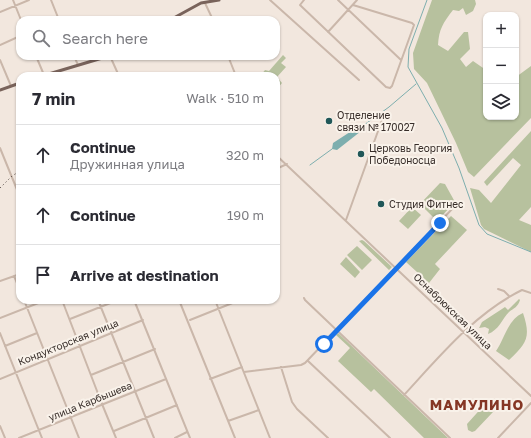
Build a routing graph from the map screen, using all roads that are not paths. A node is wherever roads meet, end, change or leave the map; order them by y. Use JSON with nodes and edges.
{"nodes":[{"id":1,"x":13,"y":0,"type":"edge"},
{"id":2,"x":29,"y":0,"type":"edge"},
{"id":3,"x":51,"y":0,"type":"edge"},
{"id":4,"x":212,"y":0,"type":"edge"},
{"id":5,"x":219,"y":0,"type":"edge"},
{"id":6,"x":270,"y":0,"type":"edge"},
{"id":7,"x":304,"y":0,"type":"edge"},
{"id":8,"x":338,"y":0,"type":"edge"},
{"id":9,"x":358,"y":0,"type":"edge"},
{"id":10,"x":205,"y":1,"type":"edge"},
{"id":11,"x":353,"y":5,"type":"junction"},
{"id":12,"x":15,"y":6,"type":"junction"},
{"id":13,"x":348,"y":10,"type":"junction"},
{"id":14,"x":0,"y":12,"type":"edge"},
{"id":15,"x":19,"y":16,"type":"edge"},
{"id":16,"x":57,"y":16,"type":"edge"},
{"id":17,"x":177,"y":16,"type":"edge"},
{"id":18,"x":211,"y":16,"type":"edge"},
{"id":19,"x":328,"y":32,"type":"junction"},
{"id":20,"x":16,"y":38,"type":"edge"},
{"id":21,"x":0,"y":44,"type":"edge"},
{"id":22,"x":0,"y":60,"type":"edge"},
{"id":23,"x":38,"y":60,"type":"edge"},
{"id":24,"x":76,"y":60,"type":"edge"},
{"id":25,"x":95,"y":60,"type":"edge"},
{"id":26,"x":111,"y":60,"type":"edge"},
{"id":27,"x":230,"y":60,"type":"edge"},
{"id":28,"x":401,"y":60,"type":"junction"},
{"id":29,"x":78,"y":65,"type":"junction"},
{"id":30,"x":42,"y":72,"type":"edge"},
{"id":31,"x":56,"y":72,"type":"edge"},
{"id":32,"x":117,"y":72,"type":"edge"},
{"id":33,"x":234,"y":72,"type":"edge"},
{"id":34,"x":359,"y":80,"type":"dead end"},
{"id":35,"x":16,"y":84,"type":"edge"},
{"id":36,"x":11,"y":86,"type":"junction"},
{"id":37,"x":0,"y":90,"type":"edge"},
{"id":38,"x":382,"y":120,"type":"dead end"},
{"id":39,"x":0,"y":148,"type":"edge"},
{"id":40,"x":280,"y":158,"type":"edge"},
{"id":41,"x":287,"y":164,"type":"junction"},
{"id":42,"x":280,"y":167,"type":"edge"},
{"id":43,"x":16,"y":187,"type":"edge"},
{"id":44,"x":454,"y":208,"type":"dead end"},
{"id":45,"x":346,"y":220,"type":"junction"},
{"id":46,"x":396,"y":268,"type":"junction"},
{"id":47,"x":14,"y":276,"type":"joint"},
{"id":48,"x":0,"y":281,"type":"edge"},
{"id":49,"x":16,"y":281,"type":"edge"},
{"id":50,"x":498,"y":289,"type":"dead end"},
{"id":51,"x":531,"y":293,"type":"edge"},
{"id":52,"x":509,"y":296,"type":"junction"},
{"id":53,"x":304,"y":298,"type":"dead end"},
{"id":54,"x":26,"y":304,"type":"edge"},
{"id":55,"x":36,"y":304,"type":"edge"},
{"id":56,"x":64,"y":304,"type":"edge"},
{"id":57,"x":100,"y":304,"type":"edge"},
{"id":58,"x":108,"y":304,"type":"edge"},
{"id":59,"x":136,"y":304,"type":"edge"},
{"id":60,"x":181,"y":304,"type":"edge"},
{"id":61,"x":216,"y":304,"type":"edge"},
{"id":62,"x":230,"y":304,"type":"edge"},
{"id":63,"x":101,"y":307,"type":"junction"},
{"id":64,"x":27,"y":308,"type":"junction"},
{"id":65,"x":218,"y":309,"type":"junction"},
{"id":66,"x":0,"y":318,"type":"edge"},
{"id":67,"x":70,"y":319,"type":"junction"},
{"id":68,"x":143,"y":320,"type":"junction"},
{"id":69,"x":190,"y":320,"type":"dead end"},
{"id":70,"x":336,"y":331,"type":"junction"},
{"id":71,"x":463,"y":332,"type":"junction"},
{"id":72,"x":0,"y":333,"type":"edge"},
{"id":73,"x":37,"y":333,"type":"junction"},
{"id":74,"x":112,"y":333,"type":"junction"},
{"id":75,"x":5,"y":346,"type":"junction"},
{"id":76,"x":80,"y":346,"type":"junction"},
{"id":77,"x":155,"y":349,"type":"junction"},
{"id":78,"x":48,"y":359,"type":"junction"},
{"id":79,"x":308,"y":361,"type":"junction"},
{"id":80,"x":123,"y":362,"type":"junction"},
{"id":81,"x":242,"y":367,"type":"junction"},
{"id":82,"x":280,"y":367,"type":"junction"},
{"id":83,"x":16,"y":372,"type":"junction"},
{"id":84,"x":244,"y":372,"type":"junction"},
{"id":85,"x":91,"y":375,"type":"junction"},
{"id":86,"x":0,"y":378,"type":"edge"},
{"id":87,"x":166,"y":379,"type":"junction"},
{"id":88,"x":210,"y":379,"type":"junction"},
{"id":89,"x":134,"y":391,"type":"junction"},
{"id":90,"x":404,"y":395,"type":"junction"},
{"id":91,"x":531,"y":396,"type":"edge"},
{"id":92,"x":531,"y":403,"type":"edge"},
{"id":93,"x":102,"y":404,"type":"junction"},
{"id":94,"x":177,"y":405,"type":"junction"},
{"id":95,"x":259,"y":410,"type":"junction"},
{"id":96,"x":71,"y":418,"type":"junction"},
{"id":97,"x":145,"y":418,"type":"junction"},
{"id":98,"x":228,"y":421,"type":"junction"},
{"id":99,"x":0,"y":426,"type":"edge"},
{"id":100,"x":39,"y":430,"type":"junction"},
{"id":101,"x":114,"y":432,"type":"junction"},
{"id":102,"x":187,"y":432,"type":"junction"},
{"id":103,"x":5,"y":438,"type":"edge"},
{"id":104,"x":19,"y":438,"type":"edge"},
{"id":105,"x":42,"y":438,"type":"edge"},
{"id":106,"x":80,"y":438,"type":"edge"},
{"id":107,"x":116,"y":438,"type":"edge"},
{"id":108,"x":154,"y":438,"type":"edge"},
{"id":109,"x":175,"y":438,"type":"edge"},
{"id":110,"x":190,"y":438,"type":"edge"},
{"id":111,"x":235,"y":438,"type":"edge"},
{"id":112,"x":270,"y":438,"type":"edge"},
{"id":113,"x":328,"y":438,"type":"edge"},
{"id":114,"x":390,"y":438,"type":"edge"},
{"id":115,"x":450,"y":438,"type":"edge"},
{"id":116,"x":498,"y":438,"type":"edge"}],
"edges":[{"from":1,"to":12,"type":"street"},
{"from":2,"to":12,"type":"street"},
{"from":3,"to":16,"type":"street"},
{"from":4,"to":5,"type":"main road"},
{"from":4,"to":10,"type":"main road"},
{"from":6,"to":34,"type":"street"},
{"from":7,"to":19,"type":"street"},
{"from":8,"to":13,"type":"street"},
{"from":9,"to":11,"type":"street"},
{"from":10,"to":17,"type":"main road"},
{"from":10,"to":18,"type":"street"},
{"from":11,"to":13,"type":"street"},
{"from":11,"to":28,"type":"street"},
{"from":12,"to":14,"type":"street"},
{"from":12,"to":15,"type":"street"},
{"from":13,"to":19,"type":"street"},
{"from":13,"to":28,"type":"street"},
{"from":19,"to":28,"type":"street"},
{"from":20,"to":21,"type":"street"},
{"from":22,"to":36,"type":"street"},
{"from":23,"to":30,"type":"street"},
{"from":24,"to":29,"type":"street"},
{"from":25,"to":29,"type":"main road"},
{"from":26,"to":32,"type":"street"},
{"from":27,"to":33,"type":"street"},
{"from":29,"to":31,"type":"main road"},
{"from":35,"to":36,"type":"main road"},
{"from":36,"to":37,"type":"main road"},
{"from":38,"to":45,"type":"street"},
{"from":39,"to":43,"type":"street"},
{"from":40,"to":41,"type":"street","name":"Оснабрюкская улица"},
{"from":41,"to":42,"type":"street"},
{"from":41,"to":45,"type":"street","name":"Оснабрюкская улица"},
{"from":44,"to":46,"type":"street"},
{"from":45,"to":46,"type":"street","name":"Оснабрюкская улица"},
{"from":46,"to":70,"type":"street"},
{"from":46,"to":71,"type":"street","name":"Оснабрюкская улица"},
{"from":47,"to":48,"type":"street"},
{"from":47,"to":49,"type":"street"},
{"from":50,"to":52,"type":"street"},
{"from":51,"to":52,"type":"street"},
{"from":52,"to":71,"type":"street"},
{"from":53,"to":70,"type":"street"},
{"from":54,"to":64,"type":"street"},
{"from":55,"to":64,"type":"street"},
{"from":56,"to":67,"type":"street"},
{"from":57,"to":63,"type":"street"},
{"from":58,"to":63,"type":"street"},
{"from":59,"to":68,"type":"street"},
{"from":60,"to":88,"type":"street"},
{"from":61,"to":65,"type":"street"},
{"from":62,"to":65,"type":"street"},
{"from":63,"to":67,"type":"street"},
{"from":63,"to":74,"type":"street"},
{"from":64,"to":66,"type":"street"},
{"from":64,"to":73,"type":"street"},
{"from":65,"to":69,"type":"street"},
{"from":65,"to":81,"type":"street"},
{"from":67,"to":76,"type":"street"},
{"from":68,"to":74,"type":"street","name":"Кондукторская улица"},
{"from":68,"to":77,"type":"street"},
{"from":70,"to":79,"type":"street"},
{"from":70,"to":90,"type":"street"},
{"from":71,"to":90,"type":"street"},
{"from":71,"to":91,"type":"street","name":"Оснабрюкская улица"},
{"from":72,"to":75,"type":"street"},
{"from":73,"to":75,"type":"street"},
{"from":73,"to":78,"type":"street"},
{"from":74,"to":76,"type":"street","name":"Кондукторская улица"},
{"from":74,"to":80,"type":"street"},
{"from":75,"to":83,"type":"street"},
{"from":76,"to":78,"type":"street","name":"Кондукторская улица"},
{"from":76,"to":85,"type":"street"},
{"from":77,"to":80,"type":"street"},
{"from":77,"to":87,"type":"street"},
{"from":78,"to":83,"type":"street","name":"Кондукторская улица"},
{"from":78,"to":96,"type":"street"},
{"from":79,"to":82,"type":"street"},
{"from":79,"to":114,"type":"street"},
{"from":80,"to":85,"type":"street"},
{"from":80,"to":89,"type":"street"},
{"from":81,"to":84,"type":"street"},
{"from":81,"to":88,"type":"street"},
{"from":82,"to":84,"type":"street"},
{"from":82,"to":113,"type":"street"},
{"from":83,"to":86,"type":"street","name":"Кондукторская улица"},
{"from":83,"to":100,"type":"street"},
{"from":84,"to":95,"type":"street"},
{"from":85,"to":93,"type":"street"},
{"from":87,"to":89,"type":"street","name":"улица Карбышева"},
{"from":87,"to":94,"type":"street"},
{"from":88,"to":98,"type":"street"},
{"from":89,"to":93,"type":"street","name":"улица Карбышева"},
{"from":89,"to":97,"type":"street"},
{"from":90,"to":115,"type":"street"},
{"from":92,"to":116,"type":"street"},
{"from":93,"to":96,"type":"street","name":"улица Карбышева"},
{"from":93,"to":101,"type":"street"},
{"from":94,"to":97,"type":"street"},
{"from":94,"to":102,"type":"street"},
{"from":95,"to":98,"type":"street"},
{"from":95,"to":112,"type":"street"},
{"from":96,"to":100,"type":"street","name":"улица Карбышева"},
{"from":96,"to":106,"type":"street"},
{"from":97,"to":101,"type":"street"},
{"from":97,"to":108,"type":"street"},
{"from":98,"to":111,"type":"street"},
{"from":99,"to":103,"type":"street"},
{"from":100,"to":104,"type":"street","name":"улица Карбышева"},
{"from":100,"to":105,"type":"street"},
{"from":101,"to":107,"type":"street"},
{"from":102,"to":109,"type":"street"},
{"from":102,"to":110,"type":"street"}]}
